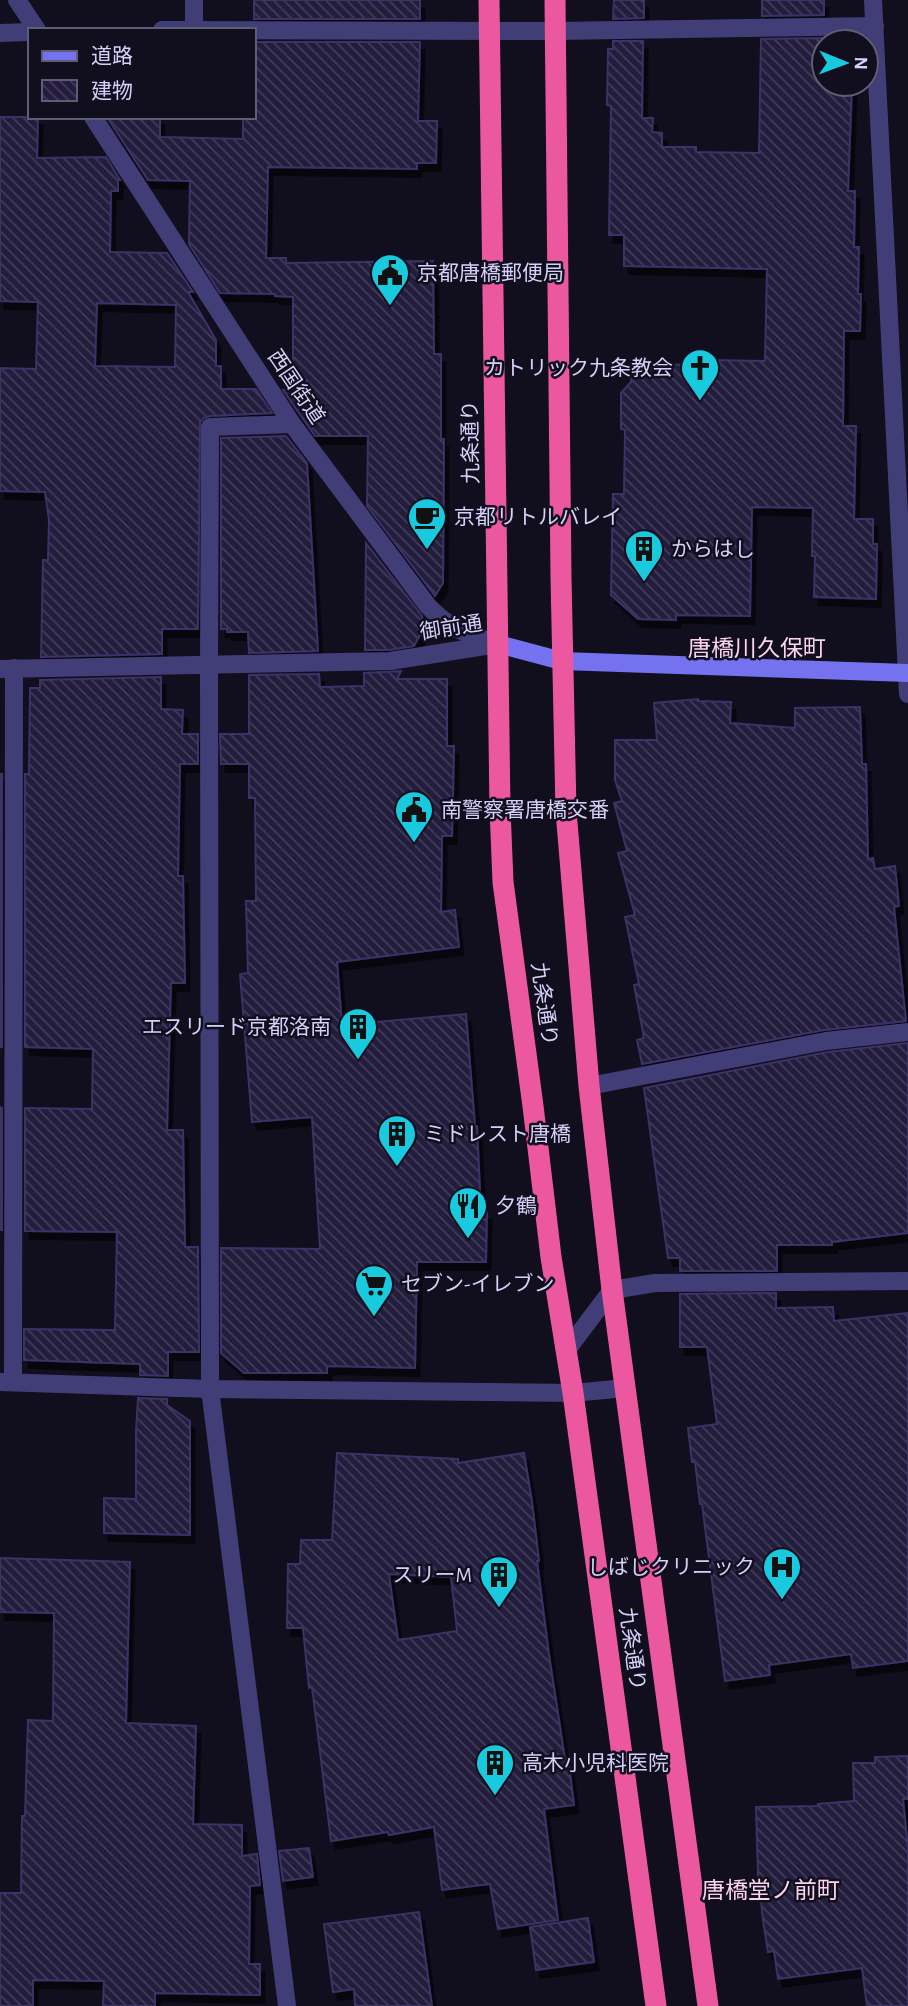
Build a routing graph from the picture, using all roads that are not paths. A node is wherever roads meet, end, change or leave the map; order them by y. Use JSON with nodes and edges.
{"nodes":[{"id":1,"x":17,"y":0,"type":"edge"},
{"id":2,"x":194,"y":0,"type":"edge"},
{"id":3,"x":489,"y":0,"type":"edge"},
{"id":4,"x":555,"y":0,"type":"edge"},
{"id":5,"x":873,"y":0,"type":"edge"},
{"id":6,"x":875,"y":26,"type":"junction"},
{"id":7,"x":36,"y":28,"type":"edge"},
{"id":8,"x":194,"y":28,"type":"edge"},
{"id":9,"x":256,"y":29,"type":"edge"},
{"id":10,"x":489,"y":30,"type":"junction"},
{"id":11,"x":555,"y":31,"type":"junction"},
{"id":12,"x":28,"y":32,"type":"edge"},
{"id":13,"x":0,"y":33,"type":"edge"},
{"id":14,"x":94,"y":119,"type":"edge"},
{"id":15,"x":292,"y":424,"type":"junction"},
{"id":16,"x":498,"y":644,"type":"junction"},
{"id":17,"x":562,"y":661,"type":"junction"},
{"id":18,"x":209,"y":665,"type":"junction"},
{"id":19,"x":7,"y":669,"type":"edge"},
{"id":20,"x":907,"y":673,"type":"edge"},
{"id":21,"x":908,"y":694,"type":"edge"},
{"id":22,"x":908,"y":1032,"type":"edge"},
{"id":23,"x":589,"y":1086,"type":"junction"},
{"id":24,"x":908,"y":1281,"type":"edge"},
{"id":25,"x":612,"y":1290,"type":"junction"},
{"id":26,"x":566,"y":1351,"type":"junction"},
{"id":27,"x":6,"y":1382,"type":"edge"},
{"id":28,"x":625,"y":1388,"type":"junction"},
{"id":29,"x":210,"y":1389,"type":"junction"},
{"id":30,"x":573,"y":1393,"type":"junction"},
{"id":31,"x":287,"y":2006,"type":"edge"},
{"id":32,"x":656,"y":2006,"type":"edge"},
{"id":33,"x":708,"y":2006,"type":"edge"}],
"edges":[{"from":1,"to":7,"type":"street"},
{"from":2,"to":8,"type":"street"},
{"from":3,"to":10,"type":"highway","name":"九条通り"},
{"from":4,"to":11,"type":"highway","name":"九条通り"},
{"from":5,"to":6,"type":"street"},
{"from":6,"to":11,"type":"street"},
{"from":6,"to":20,"type":"street"},
{"from":9,"to":10,"type":"street"},
{"from":10,"to":11,"type":"street"},
{"from":10,"to":16,"type":"highway","name":"九条通り"},
{"from":11,"to":17,"type":"highway","name":"九条通り"},
{"from":12,"to":13,"type":"street"},
{"from":14,"to":15,"type":"street","name":"西国街道"},
{"from":15,"to":16,"type":"street","name":"西国街道"},
{"from":15,"to":18,"type":"street"},
{"from":16,"to":17,"type":"street","name":"御前通"},
{"from":16,"to":18,"type":"street","name":"御前通"},
{"from":16,"to":26,"type":"highway","name":"九条通り"},
{"from":17,"to":20,"type":"street","name":"御前通"},
{"from":17,"to":23,"type":"highway","name":"九条通り"},
{"from":18,"to":19,"type":"street","name":"御前通"},
{"from":18,"to":29,"type":"street"},
{"from":19,"to":27,"type":"street"},
{"from":20,"to":21,"type":"street"},
{"from":22,"to":23,"type":"street"},
{"from":23,"to":25,"type":"highway","name":"九条通り"},
{"from":24,"to":25,"type":"street"},
{"from":25,"to":26,"type":"street"},
{"from":25,"to":28,"type":"highway","name":"九条通り"},
{"from":26,"to":30,"type":"highway","name":"九条通り"},
{"from":27,"to":29,"type":"street"},
{"from":28,"to":30,"type":"street"},
{"from":28,"to":33,"type":"highway","name":"九条通り"},
{"from":29,"to":30,"type":"street"},
{"from":29,"to":31,"type":"street"},
{"from":30,"to":32,"type":"highway","name":"九条通り"}]}
